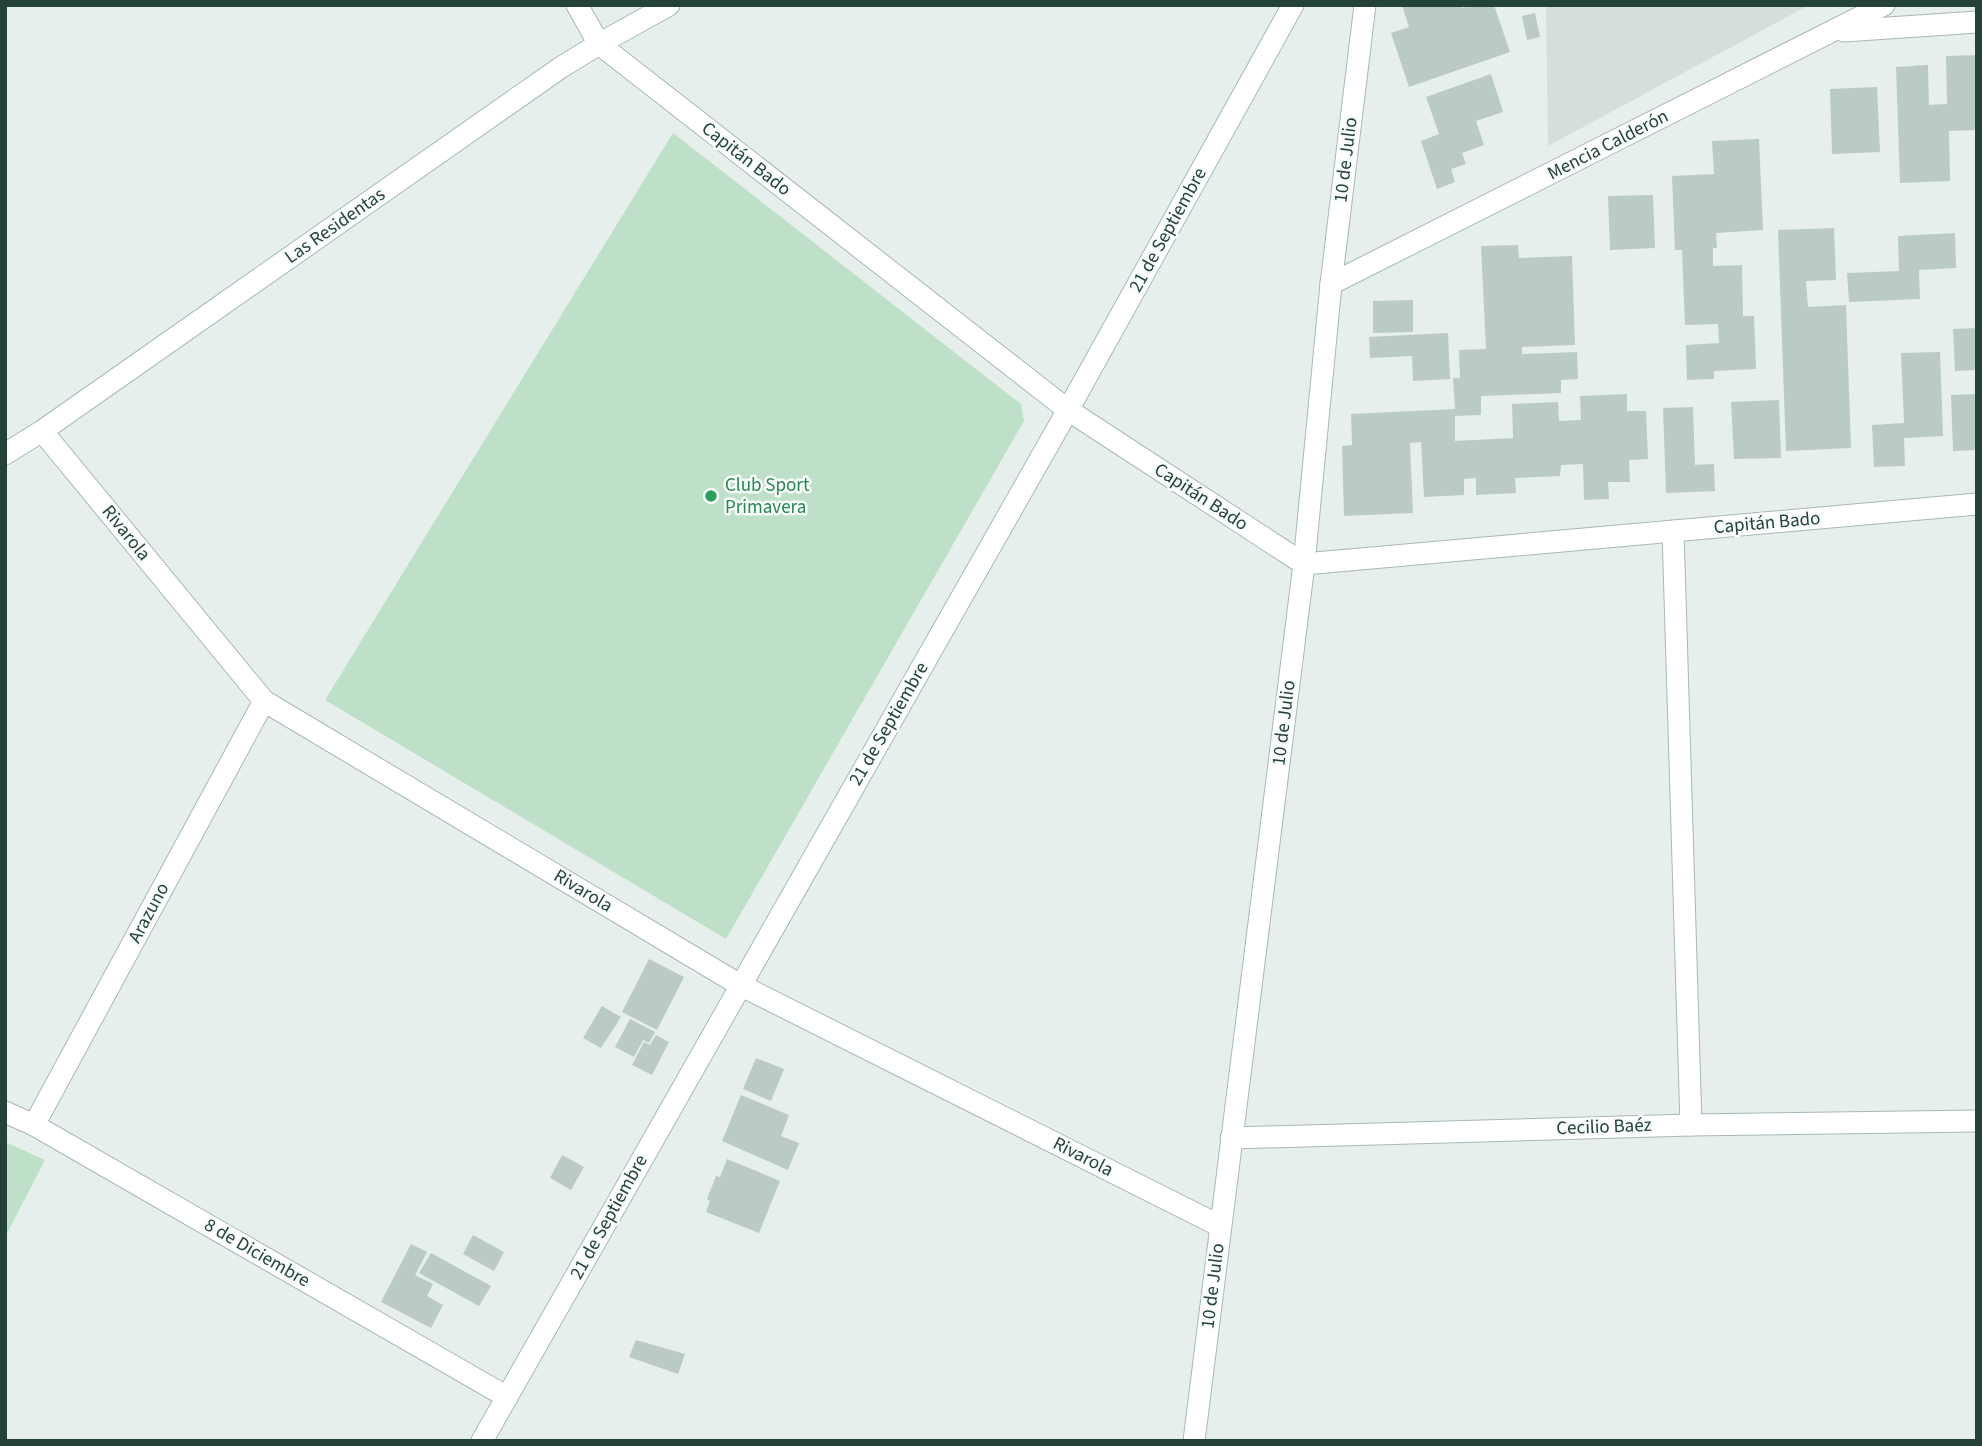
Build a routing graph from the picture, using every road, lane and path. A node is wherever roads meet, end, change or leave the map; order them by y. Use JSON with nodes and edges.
{"nodes":[{"id":1,"x":577,"y":5,"type":"edge"},
{"id":2,"x":669,"y":5,"type":"edge"},
{"id":3,"x":1293,"y":5,"type":"edge"},
{"id":4,"x":1365,"y":5,"type":"edge"},
{"id":5,"x":1884,"y":5,"type":"edge"},
{"id":6,"x":1977,"y":22,"type":"edge"},
{"id":7,"x":1835,"y":31,"type":"junction"},
{"id":8,"x":598,"y":44,"type":"junction"},
{"id":9,"x":1331,"y":284,"type":"junction"},
{"id":10,"x":1068,"y":410,"type":"junction"},
{"id":11,"x":42,"y":431,"type":"junction"},
{"id":12,"x":5,"y":454,"type":"edge"},
{"id":13,"x":1977,"y":505,"type":"edge"},
{"id":14,"x":1673,"y":531,"type":"junction"},
{"id":15,"x":1304,"y":564,"type":"junction"},
{"id":16,"x":264,"y":701,"type":"junction"},
{"id":17,"x":740,"y":985,"type":"junction"},
{"id":18,"x":5,"y":1112,"type":"edge"},
{"id":19,"x":1977,"y":1121,"type":"edge"},
{"id":20,"x":34,"y":1125,"type":"junction"},
{"id":21,"x":1691,"y":1125,"type":"junction"},
{"id":22,"x":1231,"y":1138,"type":"junction"},
{"id":23,"x":1220,"y":1226,"type":"junction"},
{"id":24,"x":507,"y":1397,"type":"junction"},
{"id":25,"x":482,"y":1441,"type":"edge"},
{"id":26,"x":1194,"y":1441,"type":"edge"}],
"edges":[{"from":1,"to":8,"type":"street","name":"Capitán Bado"},
{"from":2,"to":8,"type":"street","name":"Las Residentas"},
{"from":3,"to":10,"type":"street","name":"21 de Septiembre"},
{"from":4,"to":9,"type":"street","name":"10 de Julio"},
{"from":5,"to":7,"type":"street","name":"Mencia Calderón"},
{"from":6,"to":7,"type":"street"},
{"from":7,"to":9,"type":"street","name":"Mencia Calderón"},
{"from":8,"to":10,"type":"street","name":"Capitán Bado"},
{"from":8,"to":11,"type":"street","name":"Las Residentas"},
{"from":9,"to":15,"type":"street","name":"10 de Julio"},
{"from":10,"to":15,"type":"street","name":"Capitán Bado"},
{"from":10,"to":17,"type":"street","name":"21 de Septiembre"},
{"from":11,"to":12,"type":"street","name":"Las Residentas"},
{"from":11,"to":16,"type":"street","name":"Rivarola"},
{"from":13,"to":14,"type":"street","name":"Capitán Bado"},
{"from":14,"to":15,"type":"street","name":"Capitán Bado"},
{"from":14,"to":21,"type":"street"},
{"from":15,"to":22,"type":"street","name":"10 de Julio"},
{"from":16,"to":17,"type":"street","name":"Rivarola"},
{"from":16,"to":20,"type":"street","name":"Arazuno"},
{"from":17,"to":23,"type":"street","name":"Rivarola"},
{"from":17,"to":24,"type":"street","name":"21 de Septiembre"},
{"from":18,"to":20,"type":"street","name":"8 de Diciembre"},
{"from":19,"to":21,"type":"street","name":"Cecilio Baéz"},
{"from":20,"to":24,"type":"street","name":"8 de Diciembre"},
{"from":21,"to":22,"type":"street","name":"Cecilio Baéz"},
{"from":22,"to":23,"type":"street","name":"10 de Julio"},
{"from":23,"to":26,"type":"street","name":"10 de Julio"},
{"from":24,"to":25,"type":"street","name":"21 de Septiembre"}]}
